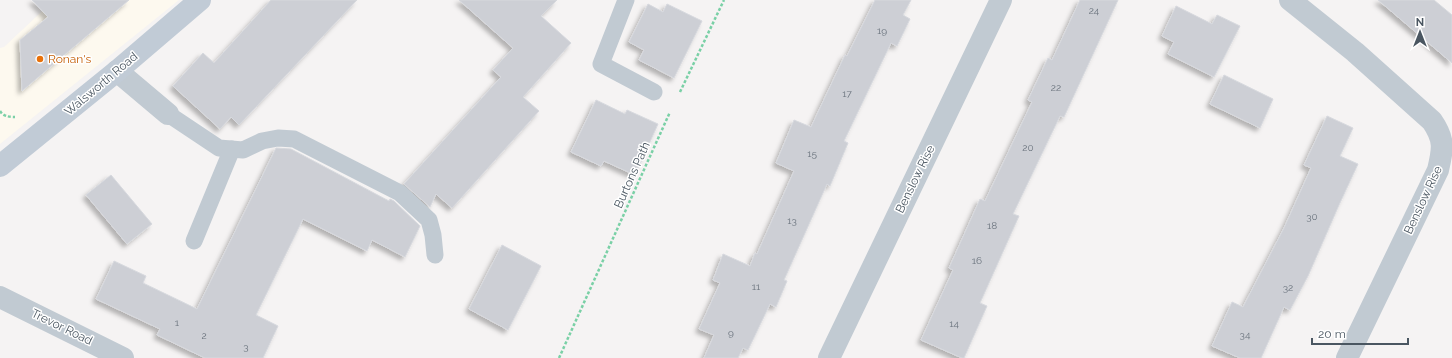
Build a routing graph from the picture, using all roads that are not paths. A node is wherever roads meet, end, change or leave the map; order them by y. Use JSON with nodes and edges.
{"nodes":[{"id":1,"x":200,"y":0,"type":"edge"},
{"id":2,"x":626,"y":0,"type":"edge"},
{"id":3,"x":1001,"y":0,"type":"edge"},
{"id":4,"x":1290,"y":0,"type":"edge"},
{"id":5,"x":118,"y":71,"type":"junction"},
{"id":6,"x":654,"y":92,"type":"dead end"},
{"id":7,"x":168,"y":114,"type":"joint"},
{"id":8,"x":232,"y":149,"type":"junction"},
{"id":9,"x":1,"y":164,"type":"edge"},
{"id":10,"x":194,"y":241,"type":"dead end"},
{"id":11,"x":435,"y":255,"type":"dead end"},
{"id":12,"x":0,"y":297,"type":"edge"},
{"id":13,"x":123,"y":358,"type":"edge"},
{"id":14,"x":829,"y":358,"type":"edge"},
{"id":15,"x":1347,"y":358,"type":"edge"}],
"edges":[{"from":1,"to":5,"type":"main road","name":"Walsworth Road"},
{"from":2,"to":6,"type":"lane"},
{"from":3,"to":14,"type":"street","name":"Benslow Rise"},
{"from":4,"to":15,"type":"street","name":"Benslow Rise"},
{"from":5,"to":7,"type":"street"},
{"from":5,"to":9,"type":"main road","name":"Walsworth Road"},
{"from":7,"to":8,"type":"lane"},
{"from":8,"to":10,"type":"lane"},
{"from":8,"to":11,"type":"lane"},
{"from":12,"to":13,"type":"street","name":"Trevor Road"}]}
